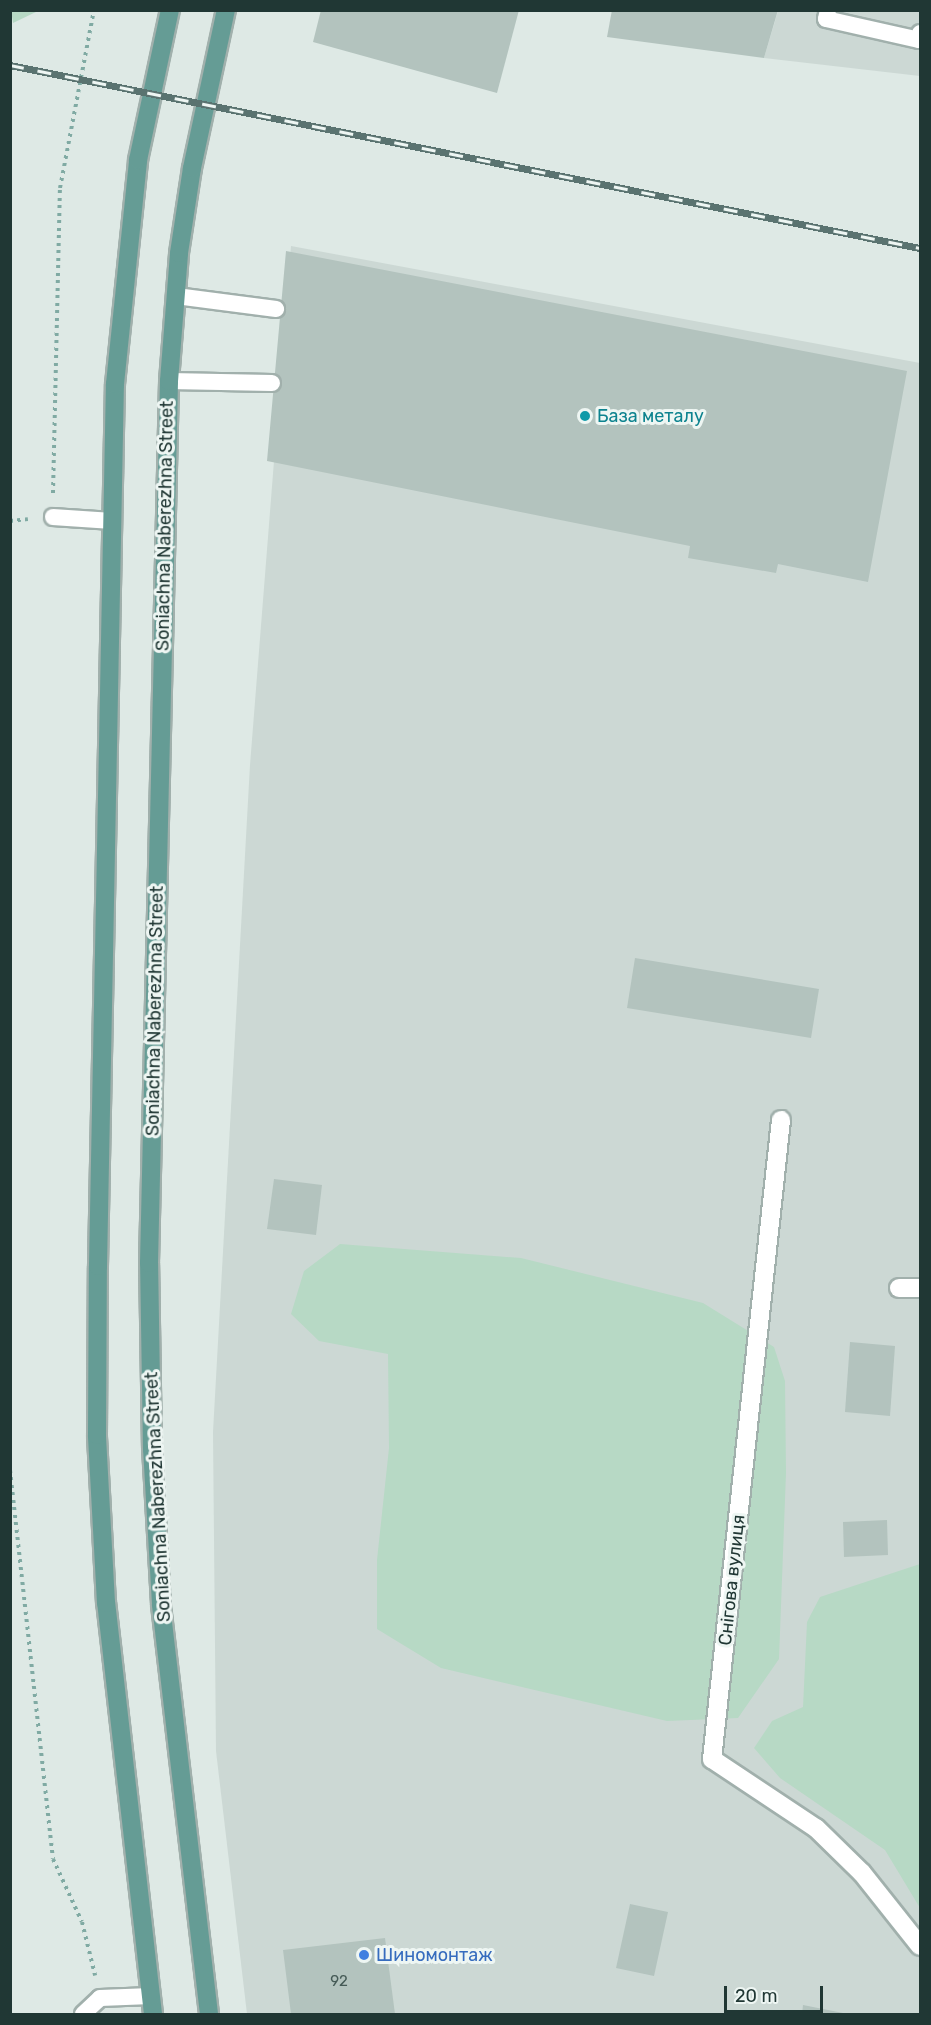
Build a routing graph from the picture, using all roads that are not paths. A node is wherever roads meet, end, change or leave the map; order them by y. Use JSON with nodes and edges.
{"nodes":[{"id":1,"x":170,"y":10,"type":"edge"},
{"id":2,"x":225,"y":10,"type":"edge"},
{"id":3,"x":828,"y":10,"type":"edge"},
{"id":4,"x":921,"y":33,"type":"edge"},
{"id":5,"x":176,"y":296,"type":"junction"},
{"id":6,"x":276,"y":309,"type":"dead end"},
{"id":7,"x":169,"y":381,"type":"junction"},
{"id":8,"x":272,"y":383,"type":"dead end"},
{"id":9,"x":53,"y":517,"type":"road end"},
{"id":10,"x":112,"y":521,"type":"junction"},
{"id":11,"x":781,"y":1120,"type":"dead end"},
{"id":12,"x":899,"y":1288,"type":"dead end"},
{"id":13,"x":921,"y":1288,"type":"edge"},
{"id":14,"x":921,"y":1946,"type":"edge"},
{"id":15,"x":152,"y":2005,"type":"edge"},
{"id":16,"x":83,"y":2014,"type":"edge"},
{"id":17,"x":209,"y":2014,"type":"edge"}],
"edges":[{"from":1,"to":10,"type":"main road"},
{"from":2,"to":5,"type":"main road","name":"Soniachna Naberezhna Street"},
{"from":3,"to":4,"type":"lane"},
{"from":5,"to":6,"type":"lane"},
{"from":5,"to":7,"type":"main road","name":"Soniachna Naberezhna Street"},
{"from":7,"to":8,"type":"lane"},
{"from":7,"to":17,"type":"main road","name":"Soniachna Naberezhna Street"},
{"from":9,"to":10,"type":"lane"},
{"from":10,"to":15,"type":"main road"},
{"from":11,"to":14,"type":"street","name":"Снігова вулиця"},
{"from":12,"to":13,"type":"street"},
{"from":15,"to":16,"type":"lane"}]}
